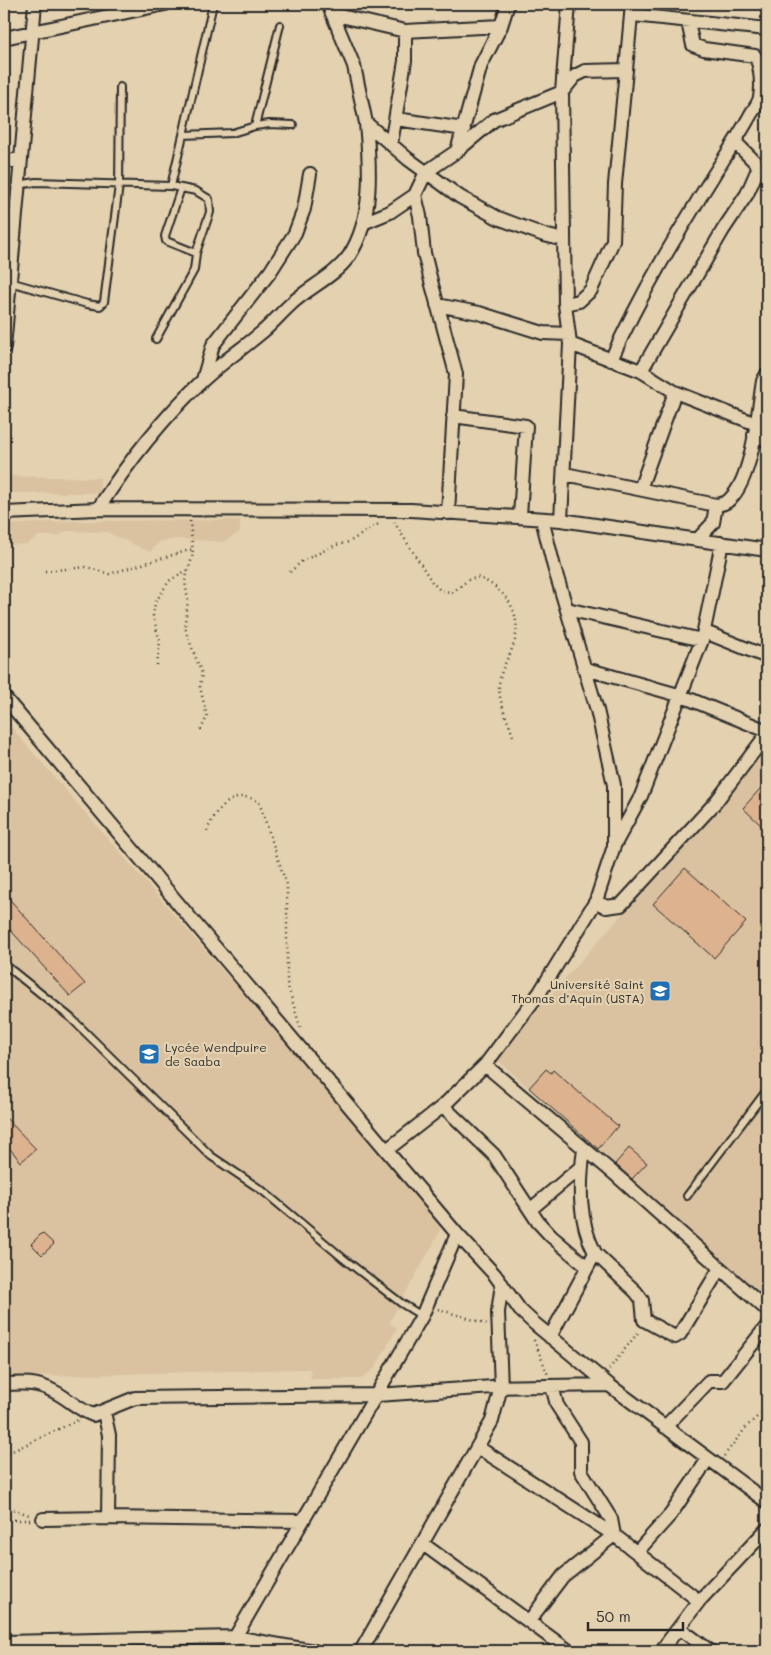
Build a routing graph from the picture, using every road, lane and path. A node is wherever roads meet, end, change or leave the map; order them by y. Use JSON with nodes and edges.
{"nodes":[{"id":1,"x":35,"y":4,"type":"edge"},
{"id":2,"x":166,"y":4,"type":"edge"},
{"id":3,"x":213,"y":4,"type":"edge"},
{"id":4,"x":508,"y":4,"type":"edge"},
{"id":5,"x":568,"y":4,"type":"edge"},
{"id":6,"x":330,"y":9,"type":"edge"},
{"id":7,"x":632,"y":9,"type":"edge"},
{"id":8,"x":688,"y":22,"type":"junction"},
{"id":9,"x":280,"y":26,"type":"dead end"},
{"id":10,"x":501,"y":26,"type":"junction"},
{"id":11,"x":767,"y":29,"type":"edge"},
{"id":12,"x":405,"y":31,"type":"junction"},
{"id":13,"x":32,"y":32,"type":"junction"},
{"id":14,"x":4,"y":38,"type":"edge"},
{"id":15,"x":626,"y":70,"type":"junction"},
{"id":16,"x":764,"y":87,"type":"edge"},
{"id":17,"x":120,"y":88,"type":"dead end"},
{"id":18,"x":562,"y":92,"type":"junction"},
{"id":19,"x":396,"y":119,"type":"junction"},
{"id":20,"x":366,"y":123,"type":"junction"},
{"id":21,"x":293,"y":125,"type":"dead end"},
{"id":22,"x":255,"y":126,"type":"junction"},
{"id":23,"x":464,"y":129,"type":"junction"},
{"id":24,"x":183,"y":135,"type":"junction"},
{"id":25,"x":736,"y":143,"type":"junction"},
{"id":26,"x":391,"y":144,"type":"junction"},
{"id":27,"x":457,"y":151,"type":"junction"},
{"id":28,"x":20,"y":159,"type":"junction"},
{"id":29,"x":4,"y":162,"type":"edge"},
{"id":30,"x":426,"y":172,"type":"junction"},
{"id":31,"x":310,"y":174,"type":"dead end"},
{"id":32,"x":119,"y":184,"type":"junction"},
{"id":33,"x":18,"y":185,"type":"junction"},
{"id":34,"x":170,"y":186,"type":"junction"},
{"id":35,"x":181,"y":188,"type":"junction"},
{"id":36,"x":414,"y":195,"type":"junction"},
{"id":37,"x":363,"y":223,"type":"junction"},
{"id":38,"x":564,"y":240,"type":"junction"},
{"id":39,"x":196,"y":253,"type":"junction"},
{"id":40,"x":10,"y":282,"type":"junction"},
{"id":41,"x":565,"y":304,"type":"junction"},
{"id":42,"x":437,"y":305,"type":"junction"},
{"id":43,"x":156,"y":338,"type":"dead end"},
{"id":44,"x":569,"y":339,"type":"junction"},
{"id":45,"x":4,"y":347,"type":"edge"},
{"id":46,"x":611,"y":360,"type":"junction"},
{"id":47,"x":641,"y":371,"type":"junction"},
{"id":48,"x":767,"y":374,"type":"edge"},
{"id":49,"x":204,"y":380,"type":"junction"},
{"id":50,"x":675,"y":392,"type":"junction"},
{"id":51,"x":453,"y":416,"type":"junction"},
{"id":52,"x":755,"y":430,"type":"junction"},
{"id":53,"x":767,"y":440,"type":"edge"},
{"id":54,"x":565,"y":474,"type":"junction"},
{"id":55,"x":640,"y":489,"type":"junction"},
{"id":56,"x":716,"y":505,"type":"junction"},
{"id":57,"x":98,"y":509,"type":"junction"},
{"id":58,"x":190,"y":510,"type":"junction"},
{"id":59,"x":388,"y":510,"type":"junction"},
{"id":60,"x":4,"y":513,"type":"edge"},
{"id":61,"x":448,"y":513,"type":"junction"},
{"id":62,"x":520,"y":516,"type":"junction"},
{"id":63,"x":542,"y":519,"type":"junction"},
{"id":64,"x":561,"y":520,"type":"junction"},
{"id":65,"x":696,"y":540,"type":"junction"},
{"id":66,"x":722,"y":543,"type":"junction"},
{"id":67,"x":193,"y":549,"type":"junction"},
{"id":68,"x":767,"y":550,"type":"edge"},
{"id":69,"x":188,"y":570,"type":"junction"},
{"id":70,"x":44,"y":571,"type":"dead end"},
{"id":71,"x":290,"y":572,"type":"dead end"},
{"id":72,"x":567,"y":609,"type":"junction"},
{"id":73,"x":704,"y":636,"type":"junction"},
{"id":74,"x":767,"y":657,"type":"edge"},
{"id":75,"x":157,"y":665,"type":"dead end"},
{"id":76,"x":586,"y":669,"type":"junction"},
{"id":77,"x":682,"y":696,"type":"junction"},
{"id":78,"x":4,"y":697,"type":"edge"},
{"id":79,"x":200,"y":731,"type":"dead end"},
{"id":80,"x":767,"y":732,"type":"edge"},
{"id":81,"x":514,"y":739,"type":"dead end"},
{"id":82,"x":207,"y":830,"type":"dead end"},
{"id":83,"x":614,"y":846,"type":"junction"},
{"id":84,"x":596,"y":901,"type":"junction"},
{"id":85,"x":4,"y":964,"type":"edge"},
{"id":86,"x":309,"y":1055,"type":"junction"},
{"id":87,"x":485,"y":1065,"type":"junction"},
{"id":88,"x":767,"y":1090,"type":"edge"},
{"id":89,"x":443,"y":1106,"type":"junction"},
{"id":90,"x":388,"y":1149,"type":"junction"},
{"id":91,"x":584,"y":1149,"type":"junction"},
{"id":92,"x":582,"y":1166,"type":"junction"},
{"id":93,"x":687,"y":1196,"type":"dead end"},
{"id":94,"x":531,"y":1209,"type":"junction"},
{"id":95,"x":458,"y":1234,"type":"junction"},
{"id":96,"x":595,"y":1253,"type":"junction"},
{"id":97,"x":587,"y":1267,"type":"junction"},
{"id":98,"x":720,"y":1268,"type":"junction"},
{"id":99,"x":502,"y":1284,"type":"junction"},
{"id":100,"x":767,"y":1310,"type":"edge"},
{"id":101,"x":425,"y":1311,"type":"junction"},
{"id":102,"x":644,"y":1320,"type":"junction"},
{"id":103,"x":767,"y":1326,"type":"edge"},
{"id":104,"x":498,"y":1327,"type":"junction"},
{"id":105,"x":531,"y":1334,"type":"dead end"},
{"id":106,"x":550,"y":1337,"type":"junction"},
{"id":107,"x":605,"y":1382,"type":"junction"},
{"id":108,"x":4,"y":1384,"type":"edge"},
{"id":109,"x":552,"y":1386,"type":"junction"},
{"id":110,"x":501,"y":1387,"type":"junction"},
{"id":111,"x":378,"y":1395,"type":"junction"},
{"id":112,"x":767,"y":1408,"type":"edge"},
{"id":113,"x":99,"y":1413,"type":"junction"},
{"id":114,"x":665,"y":1427,"type":"junction"},
{"id":115,"x":479,"y":1448,"type":"junction"},
{"id":116,"x":4,"y":1455,"type":"edge"},
{"id":117,"x":712,"y":1462,"type":"junction"},
{"id":118,"x":767,"y":1502,"type":"edge"},
{"id":119,"x":4,"y":1506,"type":"edge"},
{"id":120,"x":108,"y":1518,"type":"junction"},
{"id":121,"x":43,"y":1519,"type":"junction"},
{"id":122,"x":4,"y":1520,"type":"edge"},
{"id":123,"x":303,"y":1521,"type":"junction"},
{"id":124,"x":767,"y":1529,"type":"edge"},
{"id":125,"x":614,"y":1535,"type":"junction"},
{"id":126,"x":423,"y":1544,"type":"junction"},
{"id":127,"x":637,"y":1552,"type":"junction"},
{"id":128,"x":699,"y":1601,"type":"junction"},
{"id":129,"x":529,"y":1621,"type":"junction"},
{"id":130,"x":679,"y":1628,"type":"junction"},
{"id":131,"x":235,"y":1637,"type":"junction"},
{"id":132,"x":93,"y":1639,"type":"junction"},
{"id":133,"x":4,"y":1642,"type":"edge"},
{"id":134,"x":86,"y":1651,"type":"edge"},
{"id":135,"x":227,"y":1651,"type":"edge"},
{"id":136,"x":314,"y":1651,"type":"edge"},
{"id":137,"x":361,"y":1651,"type":"edge"},
{"id":138,"x":569,"y":1651,"type":"edge"},
{"id":139,"x":661,"y":1651,"type":"edge"},
{"id":140,"x":710,"y":1651,"type":"edge"}],
"edges":[{"from":1,"to":13,"type":"street"},
{"from":2,"to":13,"type":"street"},
{"from":3,"to":24,"type":"lane"},
{"from":4,"to":10,"type":"street"},
{"from":5,"to":18,"type":"street"},
{"from":6,"to":12,"type":"street"},
{"from":6,"to":20,"type":"street"},
{"from":7,"to":8,"type":"street"},
{"from":7,"to":15,"type":"street"},
{"from":8,"to":11,"type":"street"},
{"from":8,"to":16,"type":"street"},
{"from":9,"to":22,"type":"lane"},
{"from":10,"to":12,"type":"street"},
{"from":10,"to":23,"type":"street"},
{"from":12,"to":19,"type":"street"},
{"from":13,"to":14,"type":"street"},
{"from":13,"to":28,"type":"street"},
{"from":15,"to":18,"type":"street"},
{"from":15,"to":41,"type":"street"},
{"from":16,"to":25,"type":"street"},
{"from":17,"to":32,"type":"lane"},
{"from":18,"to":27,"type":"street"},
{"from":18,"to":38,"type":"street"},
{"from":19,"to":23,"type":"street"},
{"from":19,"to":26,"type":"street"},
{"from":20,"to":26,"type":"street"},
{"from":20,"to":37,"type":"street"},
{"from":21,"to":22,"type":"lane"},
{"from":22,"to":24,"type":"lane"},
{"from":23,"to":27,"type":"street"},
{"from":24,"to":34,"type":"lane"},
{"from":25,"to":46,"type":"street"},
{"from":25,"to":47,"type":"street"},
{"from":26,"to":30,"type":"street"},
{"from":27,"to":30,"type":"street"},
{"from":28,"to":29,"type":"street"},
{"from":28,"to":33,"type":"street"},
{"from":30,"to":36,"type":"street"},
{"from":30,"to":38,"type":"street"},
{"from":31,"to":49,"type":"street"},
{"from":32,"to":33,"type":"lane"},
{"from":32,"to":34,"type":"lane"},
{"from":32,"to":40,"type":"lane"},
{"from":33,"to":40,"type":"street"},
{"from":34,"to":35,"type":"lane"},
{"from":35,"to":39,"type":"lane"},
{"from":35,"to":39,"type":"lane"},
{"from":36,"to":37,"type":"street"},
{"from":36,"to":42,"type":"street"},
{"from":37,"to":49,"type":"street"},
{"from":38,"to":41,"type":"street"},
{"from":39,"to":43,"type":"lane"},
{"from":40,"to":45,"type":"street"},
{"from":41,"to":44,"type":"street"},
{"from":42,"to":44,"type":"street"},
{"from":42,"to":51,"type":"street"},
{"from":44,"to":46,"type":"street"},
{"from":44,"to":54,"type":"street"},
{"from":46,"to":47,"type":"street"},
{"from":47,"to":50,"type":"street"},
{"from":48,"to":52,"type":"street"},
{"from":49,"to":57,"type":"street"},
{"from":50,"to":52,"type":"street"},
{"from":50,"to":55,"type":"street"},
{"from":51,"to":61,"type":"street"},
{"from":51,"to":62,"type":"street"},
{"from":52,"to":53,"type":"street"},
{"from":52,"to":56,"type":"street"},
{"from":54,"to":55,"type":"street"},
{"from":54,"to":64,"type":"street"},
{"from":55,"to":56,"type":"street"},
{"from":56,"to":65,"type":"street"},
{"from":57,"to":58,"type":"street"},
{"from":57,"to":60,"type":"street"},
{"from":58,"to":59,"type":"street"},
{"from":58,"to":67,"type":"path"},
{"from":59,"to":61,"type":"street"},
{"from":59,"to":71,"type":"path"},
{"from":59,"to":81,"type":"path"},
{"from":61,"to":62,"type":"street"},
{"from":62,"to":63,"type":"street"},
{"from":63,"to":64,"type":"street"},
{"from":63,"to":72,"type":"street"},
{"from":64,"to":65,"type":"street"},
{"from":65,"to":66,"type":"street"},
{"from":66,"to":68,"type":"street"},
{"from":66,"to":73,"type":"street"},
{"from":67,"to":69,"type":"path"},
{"from":67,"to":70,"type":"path"},
{"from":69,"to":75,"type":"path"},
{"from":69,"to":79,"type":"path"},
{"from":72,"to":73,"type":"street"},
{"from":72,"to":76,"type":"street"},
{"from":73,"to":74,"type":"street"},
{"from":73,"to":77,"type":"street"},
{"from":76,"to":77,"type":"street"},
{"from":76,"to":83,"type":"street"},
{"from":77,"to":80,"type":"street"},
{"from":77,"to":83,"type":"street"},
{"from":78,"to":86,"type":"street"},
{"from":80,"to":84,"type":"street"},
{"from":82,"to":86,"type":"path"},
{"from":83,"to":84,"type":"street"},
{"from":84,"to":87,"type":"street"},
{"from":85,"to":101,"type":"lane"},
{"from":86,"to":90,"type":"street"},
{"from":87,"to":89,"type":"street"},
{"from":87,"to":91,"type":"street"},
{"from":88,"to":93,"type":"lane"},
{"from":89,"to":90,"type":"street"},
{"from":89,"to":94,"type":"street"},
{"from":90,"to":95,"type":"street"},
{"from":91,"to":92,"type":"street"},
{"from":91,"to":98,"type":"street"},
{"from":92,"to":94,"type":"street"},
{"from":92,"to":96,"type":"street"},
{"from":94,"to":97,"type":"street"},
{"from":95,"to":99,"type":"street"},
{"from":95,"to":101,"type":"street"},
{"from":96,"to":97,"type":"street"},
{"from":96,"to":102,"type":"street"},
{"from":97,"to":106,"type":"street"},
{"from":98,"to":100,"type":"street"},
{"from":98,"to":102,"type":"street"},
{"from":99,"to":104,"type":"street"},
{"from":99,"to":106,"type":"street"},
{"from":101,"to":104,"type":"path"},
{"from":101,"to":111,"type":"street"},
{"from":102,"to":107,"type":"path"},
{"from":103,"to":114,"type":"street"},
{"from":104,"to":110,"type":"street"},
{"from":105,"to":109,"type":"path"},
{"from":106,"to":107,"type":"street"},
{"from":107,"to":109,"type":"street"},
{"from":107,"to":114,"type":"street"},
{"from":108,"to":113,"type":"street"},
{"from":109,"to":110,"type":"street"},
{"from":109,"to":125,"type":"street"},
{"from":110,"to":111,"type":"street"},
{"from":110,"to":115,"type":"street"},
{"from":111,"to":113,"type":"street"},
{"from":111,"to":123,"type":"street"},
{"from":112,"to":117,"type":"path"},
{"from":113,"to":116,"type":"path"},
{"from":113,"to":120,"type":"street"},
{"from":114,"to":117,"type":"street"},
{"from":115,"to":125,"type":"street"},
{"from":115,"to":126,"type":"street"},
{"from":117,"to":118,"type":"street"},
{"from":117,"to":127,"type":"street"},
{"from":119,"to":121,"type":"path"},
{"from":120,"to":121,"type":"street"},
{"from":120,"to":123,"type":"street"},
{"from":121,"to":122,"type":"path"},
{"from":123,"to":131,"type":"street"},
{"from":124,"to":128,"type":"street"},
{"from":125,"to":127,"type":"street"},
{"from":125,"to":129,"type":"street"},
{"from":126,"to":129,"type":"street"},
{"from":126,"to":137,"type":"street"},
{"from":127,"to":128,"type":"street"},
{"from":128,"to":130,"type":"street"},
{"from":129,"to":138,"type":"street"},
{"from":130,"to":139,"type":"street"},
{"from":130,"to":140,"type":"street"},
{"from":131,"to":132,"type":"street"},
{"from":131,"to":135,"type":"street"},
{"from":131,"to":136,"type":"street"},
{"from":132,"to":133,"type":"street"},
{"from":132,"to":134,"type":"street"}]}
